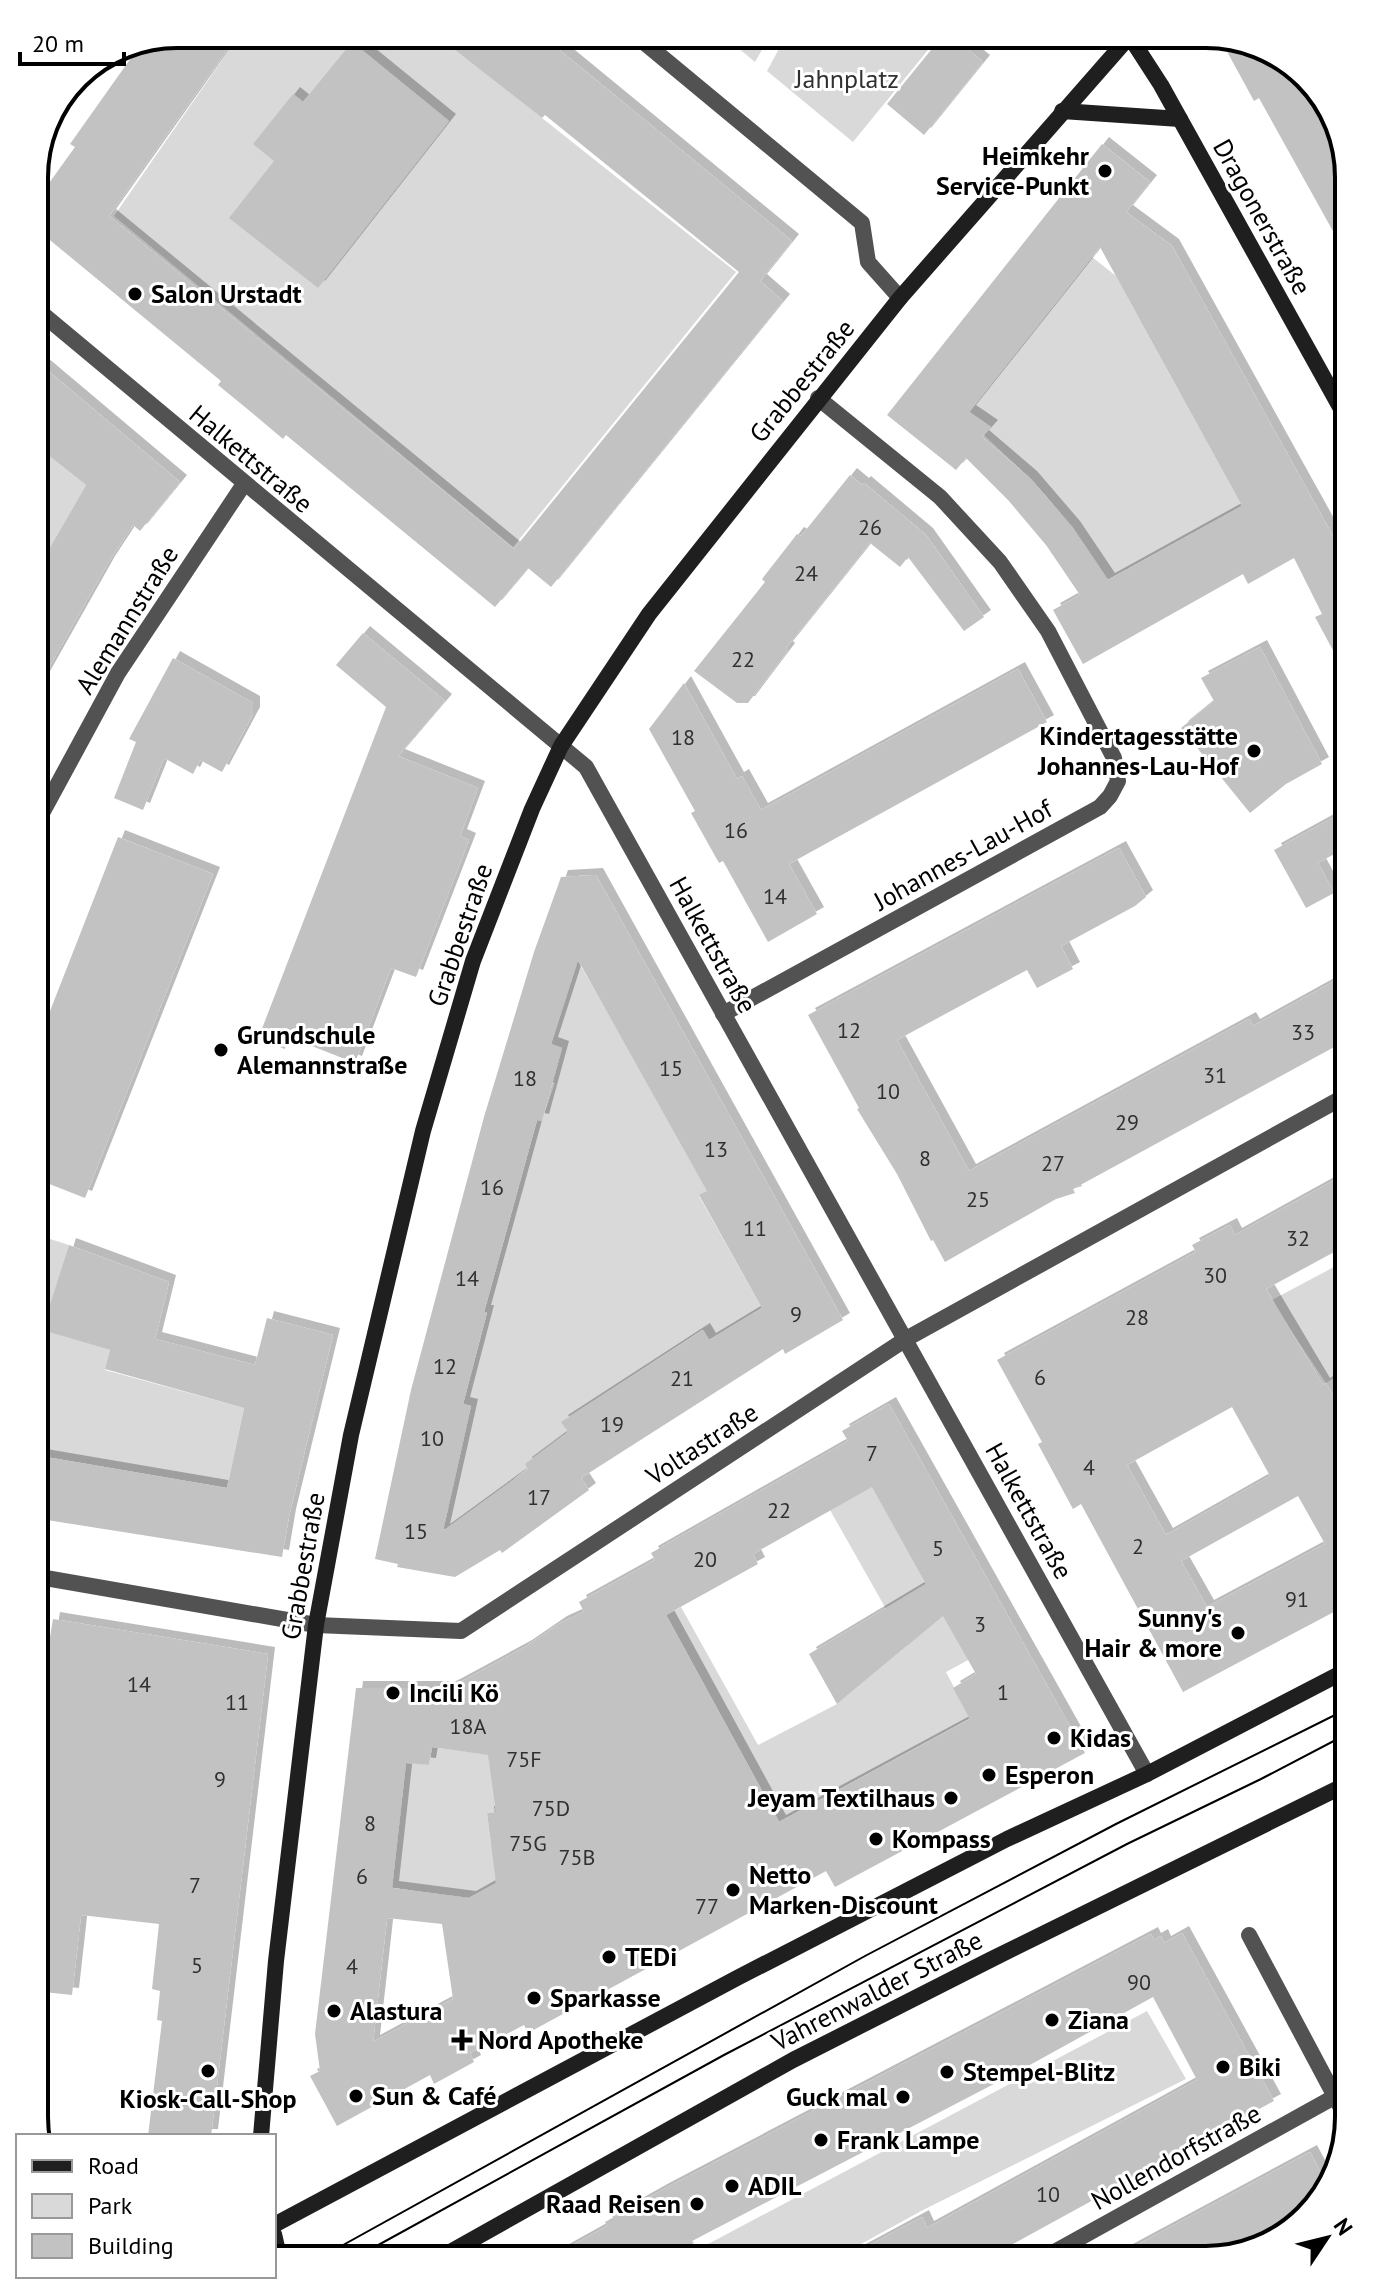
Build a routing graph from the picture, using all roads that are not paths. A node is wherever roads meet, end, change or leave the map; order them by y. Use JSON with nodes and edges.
{"nodes":[{"id":1,"x":651,"y":48,"type":"edge"},
{"id":2,"x":1118,"y":48,"type":"edge"},
{"id":3,"x":1138,"y":48,"type":"edge"},
{"id":4,"x":1062,"y":111,"type":"junction"},
{"id":5,"x":1180,"y":119,"type":"junction"},
{"id":6,"x":900,"y":298,"type":"junction"},
{"id":7,"x":48,"y":319,"type":"edge"},
{"id":8,"x":818,"y":398,"type":"junction"},
{"id":9,"x":1335,"y":398,"type":"edge"},
{"id":10,"x":244,"y":484,"type":"junction"},
{"id":11,"x":561,"y":746,"type":"junction"},
{"id":12,"x":48,"y":802,"type":"edge"},
{"id":13,"x":723,"y":1014,"type":"junction"},
{"id":14,"x":1335,"y":1102,"type":"edge"},
{"id":15,"x":906,"y":1339,"type":"junction"},
{"id":16,"x":48,"y":1578,"type":"edge"},
{"id":17,"x":316,"y":1625,"type":"junction"},
{"id":18,"x":1335,"y":1676,"type":"edge"},
{"id":19,"x":1147,"y":1774,"type":"junction"},
{"id":20,"x":1335,"y":1790,"type":"edge"},
{"id":21,"x":1249,"y":1935,"type":"dead end"},
{"id":22,"x":1335,"y":2094,"type":"edge"},
{"id":23,"x":1335,"y":2097,"type":"edge"},
{"id":24,"x":261,"y":2134,"type":"edge"},
{"id":25,"x":276,"y":2224,"type":"edge"},
{"id":26,"x":461,"y":2246,"type":"edge"},
{"id":27,"x":1065,"y":2246,"type":"edge"}],
"edges":[{"from":1,"to":6,"type":"street"},
{"from":2,"to":4,"type":"street","name":"Grabbestraße"},
{"from":3,"to":5,"type":"street","name":"Dragonerstraße"},
{"from":4,"to":5,"type":"street"},
{"from":4,"to":6,"type":"street","name":"Grabbestraße"},
{"from":5,"to":9,"type":"street","name":"Dragonerstraße"},
{"from":6,"to":8,"type":"street","name":"Grabbestraße"},
{"from":7,"to":10,"type":"street","name":"Halkettstraße"},
{"from":8,"to":11,"type":"street","name":"Grabbestraße"},
{"from":8,"to":13,"type":"street","name":"Johannes-Lau-Hof"},
{"from":10,"to":11,"type":"street","name":"Halkettstraße"},
{"from":10,"to":12,"type":"street","name":"Alemannstraße"},
{"from":11,"to":13,"type":"street","name":"Halkettstraße"},
{"from":11,"to":17,"type":"street","name":"Grabbestraße"},
{"from":13,"to":15,"type":"street","name":"Halkettstraße"},
{"from":14,"to":15,"type":"street","name":"Voltastraße"},
{"from":15,"to":17,"type":"street","name":"Voltastraße"},
{"from":15,"to":19,"type":"street","name":"Halkettstraße"},
{"from":16,"to":17,"type":"street","name":"Voltastraße"},
{"from":17,"to":24,"type":"street","name":"Grabbestraße"},
{"from":18,"to":19,"type":"street"},
{"from":19,"to":25,"type":"street"},
{"from":20,"to":26,"type":"street","name":"Vahrenwalder Straße"},
{"from":21,"to":22,"type":"street"},
{"from":23,"to":27,"type":"street","name":"Nollendorfstraße"}]}
